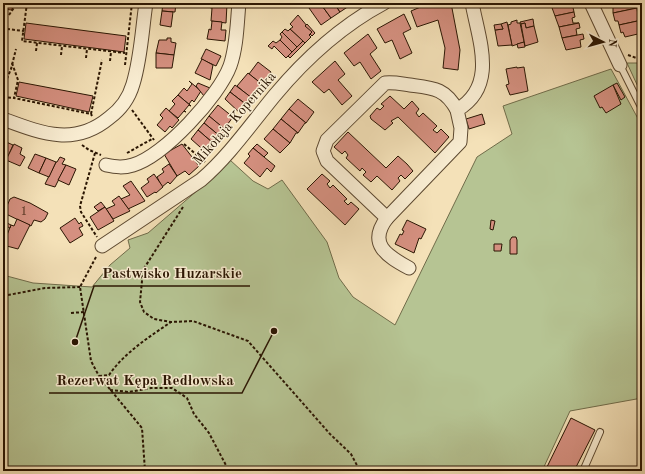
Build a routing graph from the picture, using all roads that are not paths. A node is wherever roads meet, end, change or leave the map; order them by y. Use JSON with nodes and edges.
{"nodes":[{"id":1,"x":146,"y":3,"type":"edge"},
{"id":2,"x":239,"y":3,"type":"edge"},
{"id":3,"x":384,"y":3,"type":"edge"},
{"id":4,"x":472,"y":3,"type":"edge"},
{"id":5,"x":591,"y":3,"type":"edge"},
{"id":6,"x":620,"y":65,"type":"joint"},
{"id":7,"x":640,"y":101,"type":"edge"},
{"id":8,"x":642,"y":109,"type":"edge"},
{"id":9,"x":457,"y":110,"type":"junction"},
{"id":10,"x":3,"y":119,"type":"edge"},
{"id":11,"x":104,"y":160,"type":"road end"},
{"id":12,"x":387,"y":218,"type":"junction"},
{"id":13,"x":99,"y":242,"type":"road end"},
{"id":14,"x":409,"y":268,"type":"dead end"},
{"id":15,"x":600,"y":432,"type":"dead end"},
{"id":16,"x":583,"y":471,"type":"edge"}],
"edges":[{"from":1,"to":10,"type":"street"},
{"from":2,"to":11,"type":"street"},
{"from":3,"to":13,"type":"street","name":"Mikołaja Kopernika"},
{"from":4,"to":9,"type":"street"},
{"from":5,"to":6,"type":"street"},
{"from":6,"to":7,"type":"lane"},
{"from":7,"to":8,"type":"lane"},
{"from":9,"to":12,"type":"street"},
{"from":9,"to":12,"type":"street"},
{"from":12,"to":14,"type":"street"},
{"from":15,"to":16,"type":"lane"}]}
